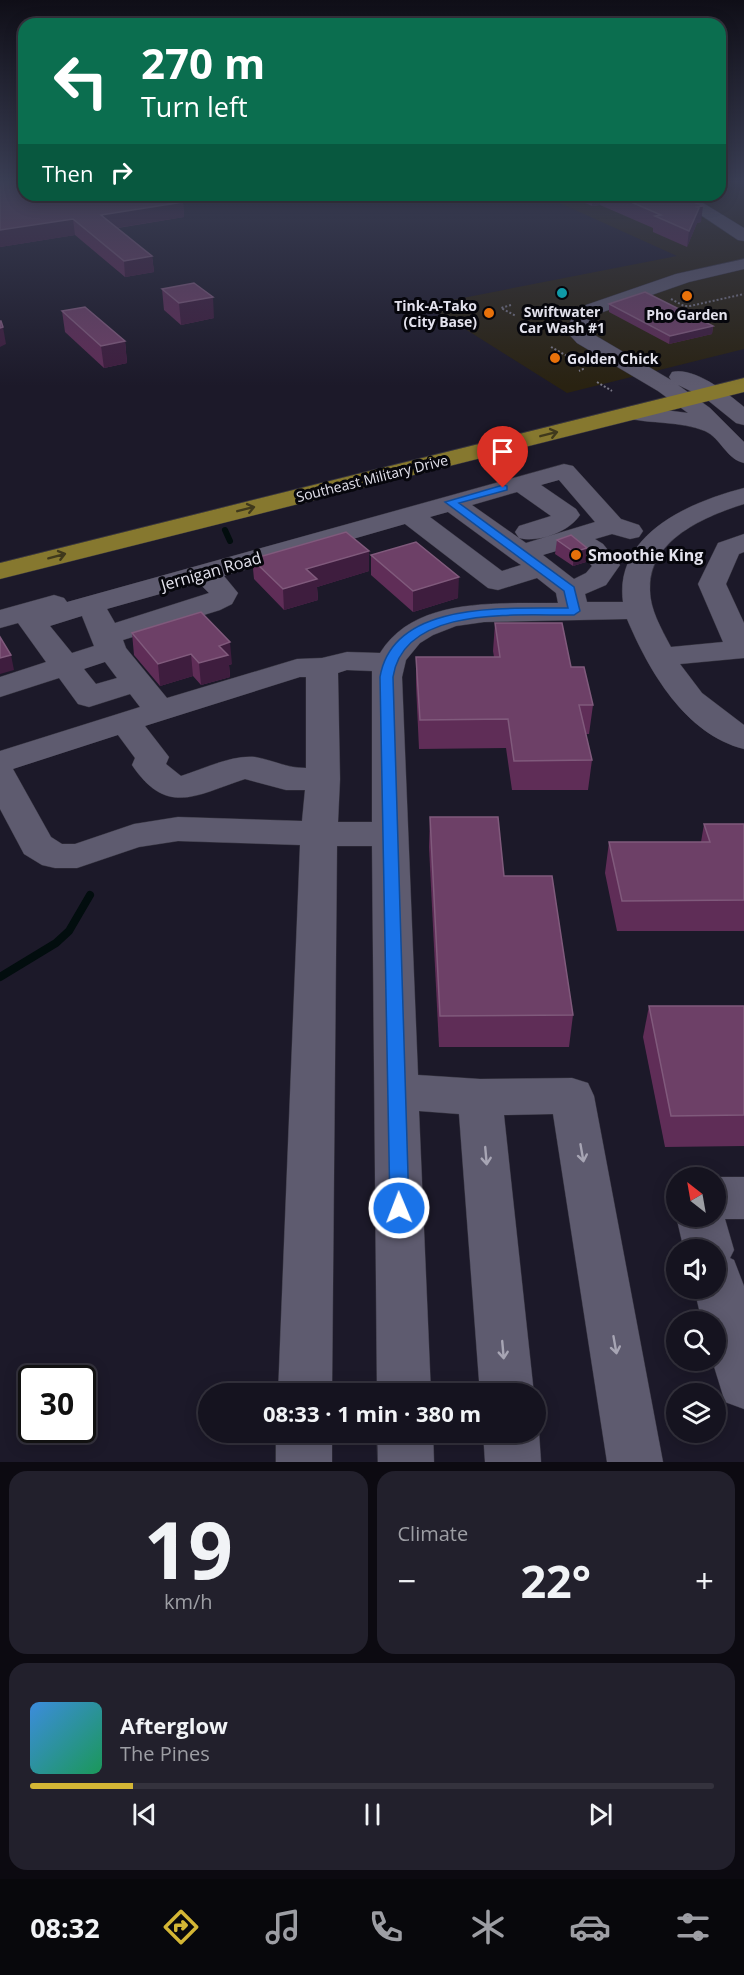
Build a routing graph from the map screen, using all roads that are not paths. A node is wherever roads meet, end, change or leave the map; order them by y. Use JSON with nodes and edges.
{"nodes":[{"id":1,"x":701,"y":258,"type":"dead end"},
{"id":2,"x":744,"y":264,"type":"edge"},
{"id":3,"x":724,"y":268,"type":"junction"},
{"id":4,"x":744,"y":278,"type":"edge"},
{"id":5,"x":637,"y":284,"type":"junction"},
{"id":6,"x":744,"y":367,"type":"edge"},
{"id":7,"x":744,"y":385,"type":"edge"},
{"id":8,"x":680,"y":389,"type":"junction"},
{"id":9,"x":713,"y":393,"type":"junction"},
{"id":10,"x":634,"y":413,"type":"junction"},
{"id":11,"x":744,"y":418,"type":"edge"},
{"id":12,"x":715,"y":427,"type":"junction"},
{"id":13,"x":744,"y":456,"type":"edge"},
{"id":14,"x":520,"y":483,"type":"junction"},
{"id":15,"x":744,"y":496,"type":"edge"},
{"id":16,"x":451,"y":502,"type":"junction"},
{"id":17,"x":702,"y":510,"type":"junction"},
{"id":18,"x":409,"y":514,"type":"junction"},
{"id":19,"x":612,"y":525,"type":"junction"},
{"id":20,"x":744,"y":532,"type":"edge"},
{"id":21,"x":438,"y":537,"type":"junction"},
{"id":22,"x":574,"y":537,"type":"junction"},
{"id":23,"x":658,"y":539,"type":"junction"},
{"id":24,"x":744,"y":542,"type":"edge"},
{"id":25,"x":405,"y":547,"type":"edge"},
{"id":26,"x":0,"y":548,"type":"edge"},
{"id":27,"x":522,"y":554,"type":"junction"},
{"id":28,"x":0,"y":571,"type":"edge"},
{"id":29,"x":205,"y":572,"type":"junction"},
{"id":30,"x":572,"y":601,"type":"junction"},
{"id":31,"x":79,"y":608,"type":"junction"},
{"id":32,"x":639,"y":610,"type":"junction"},
{"id":33,"x":0,"y":619,"type":"edge"},
{"id":34,"x":109,"y":643,"type":"junction"},
{"id":35,"x":660,"y":657,"type":"junction"},
{"id":36,"x":388,"y":663,"type":"junction"},
{"id":37,"x":64,"y":665,"type":"junction"},
{"id":38,"x":322,"y":667,"type":"junction"},
{"id":39,"x":135,"y":681,"type":"junction"},
{"id":40,"x":0,"y":688,"type":"edge"},
{"id":41,"x":160,"y":711,"type":"junction"},
{"id":42,"x":125,"y":722,"type":"junction"},
{"id":43,"x":744,"y":739,"type":"edge"},
{"id":44,"x":0,"y":762,"type":"edge"},
{"id":45,"x":0,"y":775,"type":"edge"},
{"id":46,"x":323,"y":779,"type":"junction"},
{"id":47,"x":319,"y":834,"type":"junction"},
{"id":48,"x":390,"y":834,"type":"junction"},
{"id":49,"x":397,"y":1092,"type":"junction"},
{"id":50,"x":480,"y":1097,"type":"junction"},
{"id":51,"x":726,"y":1198,"type":"edge"},
{"id":52,"x":744,"y":1198,"type":"edge"},
{"id":53,"x":722,"y":1299,"type":"edge"},
{"id":54,"x":305,"y":1383,"type":"edge"},
{"id":55,"x":404,"y":1383,"type":"edge"},
{"id":56,"x":506,"y":1383,"type":"edge"},
{"id":57,"x":744,"y":1383,"type":"edge"},
{"id":58,"x":304,"y":1443,"type":"edge"},
{"id":59,"x":405,"y":1443,"type":"edge"},
{"id":60,"x":512,"y":1443,"type":"edge"},
{"id":61,"x":304,"y":1462,"type":"edge"},
{"id":62,"x":406,"y":1462,"type":"edge"},
{"id":63,"x":513,"y":1462,"type":"edge"},
{"id":64,"x":635,"y":1462,"type":"edge"}],
"edges":[{"from":1,"to":5,"type":"street"},
{"from":2,"to":3,"type":"street"},
{"from":3,"to":4,"type":"street"},
{"from":3,"to":5,"type":"street"},
{"from":5,"to":8,"type":"street"},
{"from":6,"to":8,"type":"main road","name":"Southeast Military Drive"},
{"from":7,"to":9,"type":"main road","name":"Southeast Military Drive"},
{"from":8,"to":9,"type":"main road","name":"Southeast Military Drive"},
{"from":8,"to":10,"type":"main road","name":"Southeast Military Drive"},
{"from":8,"to":12,"type":"street"},
{"from":8,"to":26,"type":"main road","name":"Southeast Military Drive"},
{"from":9,"to":11,"type":"street"},
{"from":10,"to":12,"type":"street"},
{"from":28,"to":10,"type":"main road","name":"Southeast Military Drive","one_way":true},
{"from":12,"to":13,"type":"street"},
{"from":14,"to":16,"type":"street","name":"Jernigan Road"},
{"from":14,"to":19,"type":"street","name":"Jernigan Road"},
{"from":14,"to":27,"type":"street"},
{"from":15,"to":17,"type":"street"},
{"from":16,"to":18,"type":"street","name":"Jernigan Road"},
{"from":16,"to":27,"type":"street"},
{"from":17,"to":20,"type":"street"},
{"from":17,"to":23,"type":"street"},
{"from":18,"to":21,"type":"street"},
{"from":18,"to":29,"type":"street","name":"Jernigan Road"},
{"from":19,"to":22,"type":"street"},
{"from":19,"to":23,"type":"street"},
{"from":21,"to":25,"type":"street"},
{"from":21,"to":27,"type":"street"},
{"from":22,"to":27,"type":"street"},
{"from":22,"to":30,"type":"street"},
{"from":23,"to":32,"type":"street"},
{"from":24,"to":35,"type":"street"},
{"from":27,"to":30,"type":"street"},
{"from":29,"to":31,"type":"street","name":"Jernigan Road"},
{"from":29,"to":34,"type":"street"},
{"from":30,"to":32,"type":"street"},
{"from":30,"to":36,"type":"street"},
{"from":31,"to":33,"type":"street"},
{"from":31,"to":34,"type":"street"},
{"from":31,"to":37,"type":"street","name":"Jernigan Road"},
{"from":32,"to":35,"type":"street"},
{"from":34,"to":37,"type":"street"},
{"from":34,"to":39,"type":"street"},
{"from":35,"to":43,"type":"street"},
{"from":36,"to":38,"type":"street"},
{"from":36,"to":48,"type":"street"},
{"from":37,"to":39,"type":"street"},
{"from":37,"to":40,"type":"street"},
{"from":38,"to":41,"type":"street"},
{"from":38,"to":46,"type":"street"},
{"from":39,"to":41,"type":"street"},
{"from":41,"to":42,"type":"street"},
{"from":42,"to":44,"type":"street"},
{"from":42,"to":46,"type":"street"},
{"from":45,"to":47,"type":"street"},
{"from":46,"to":47,"type":"street"},
{"from":47,"to":48,"type":"street"},
{"from":47,"to":54,"type":"street"},
{"from":48,"to":49,"type":"street"},
{"from":49,"to":50,"type":"street"},
{"from":49,"to":55,"type":"street"},
{"from":50,"to":56,"type":"street","one_way":true},
{"from":50,"to":64,"type":"street","one_way":true},
{"from":51,"to":52,"type":"street"},
{"from":53,"to":57,"type":"street"},
{"from":58,"to":61,"type":"street"},
{"from":59,"to":62,"type":"street"},
{"from":60,"to":63,"type":"street"}]}
